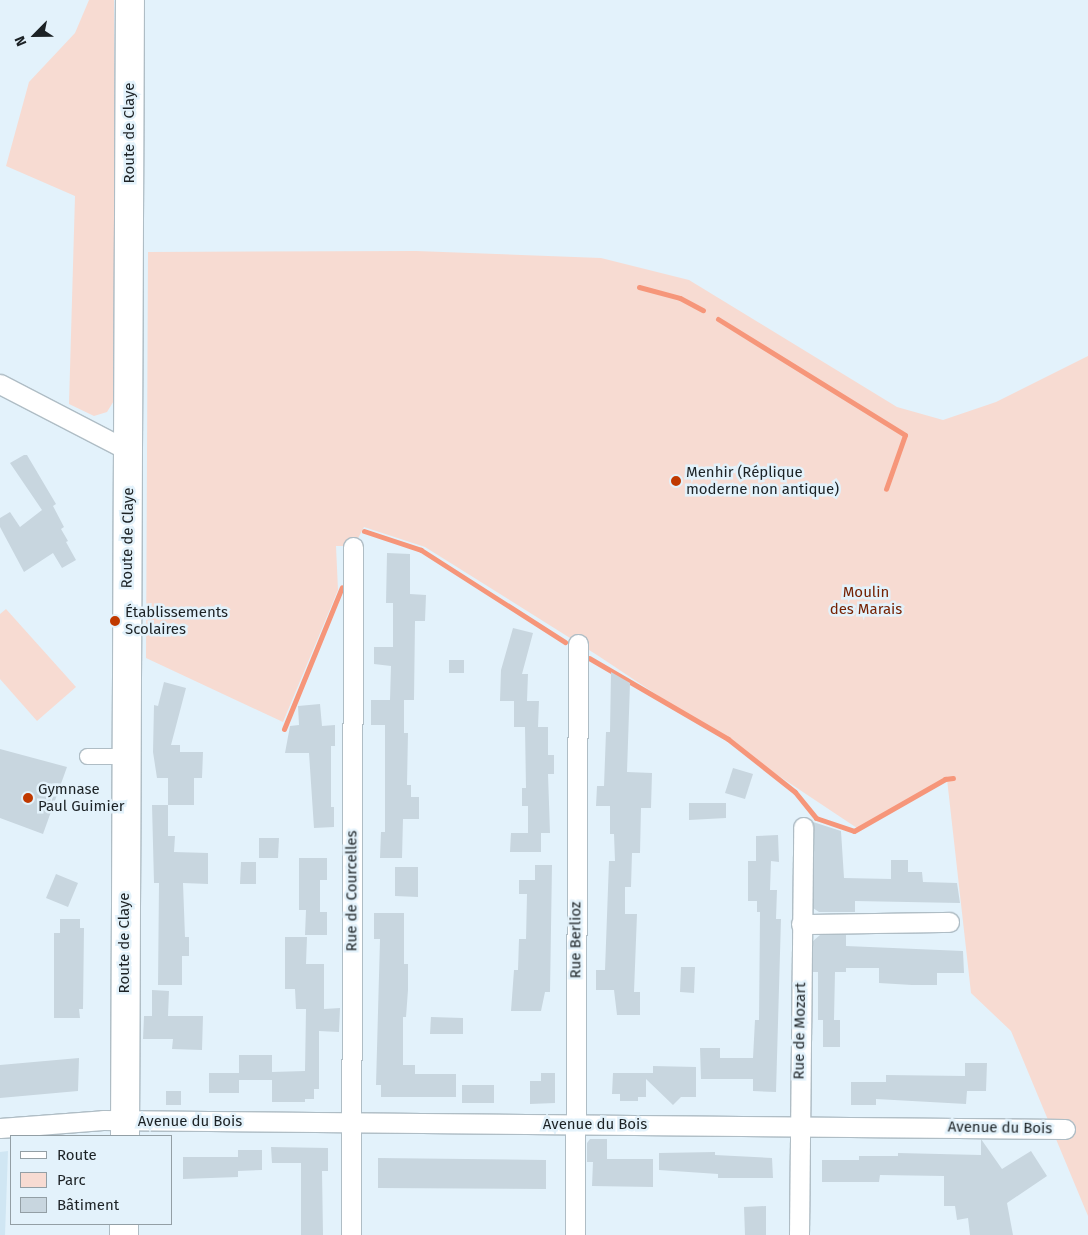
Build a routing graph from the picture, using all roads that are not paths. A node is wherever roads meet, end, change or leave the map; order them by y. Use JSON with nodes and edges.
{"nodes":[{"id":1,"x":130,"y":0,"type":"edge"},
{"id":2,"x":0,"y":384,"type":"edge"},
{"id":3,"x":129,"y":451,"type":"junction"},
{"id":4,"x":353,"y":547,"type":"dead end"},
{"id":5,"x":578,"y":644,"type":"dead end"},
{"id":6,"x":87,"y":756,"type":"dead end"},
{"id":7,"x":126,"y":756,"type":"junction"},
{"id":8,"x":803,"y":827,"type":"dead end"},
{"id":9,"x":949,"y":922,"type":"dead end"},
{"id":10,"x":801,"y":924,"type":"junction"},
{"id":11,"x":351,"y":1123,"type":"junction"},
{"id":12,"x":575,"y":1126,"type":"junction"},
{"id":13,"x":798,"y":1126,"type":"junction"},
{"id":14,"x":0,"y":1128,"type":"edge"},
{"id":15,"x":125,"y":1129,"type":"edge"},
{"id":16,"x":1065,"y":1129,"type":"dead end"},
{"id":17,"x":351,"y":1235,"type":"edge"},
{"id":18,"x":574,"y":1235,"type":"edge"},
{"id":19,"x":799,"y":1235,"type":"edge"}],
"edges":[{"from":1,"to":3,"type":"main road","name":"Route de Claye"},
{"from":2,"to":3,"type":"street"},
{"from":3,"to":7,"type":"main road","name":"Route de Claye"},
{"from":4,"to":11,"type":"street","name":"Rue de Courcelles"},
{"from":5,"to":12,"type":"street","name":"Rue Berlioz"},
{"from":6,"to":7,"type":"street"},
{"from":7,"to":15,"type":"main road","name":"Route de Claye"},
{"from":8,"to":10,"type":"street","name":"Rue de Mozart"},
{"from":9,"to":10,"type":"street"},
{"from":10,"to":13,"type":"street","name":"Rue de Mozart"},
{"from":11,"to":12,"type":"street","name":"Avenue du Bois"},
{"from":11,"to":15,"type":"street","name":"Avenue du Bois"},
{"from":11,"to":17,"type":"street","name":"Rue de Courcelles"},
{"from":12,"to":13,"type":"street","name":"Avenue du Bois"},
{"from":12,"to":18,"type":"street","name":"Rue Berlioz"},
{"from":13,"to":16,"type":"street","name":"Avenue du Bois"},
{"from":13,"to":19,"type":"street","name":"Rue de Mozart"},
{"from":14,"to":15,"type":"street","name":"Avenue du Bois"}]}
